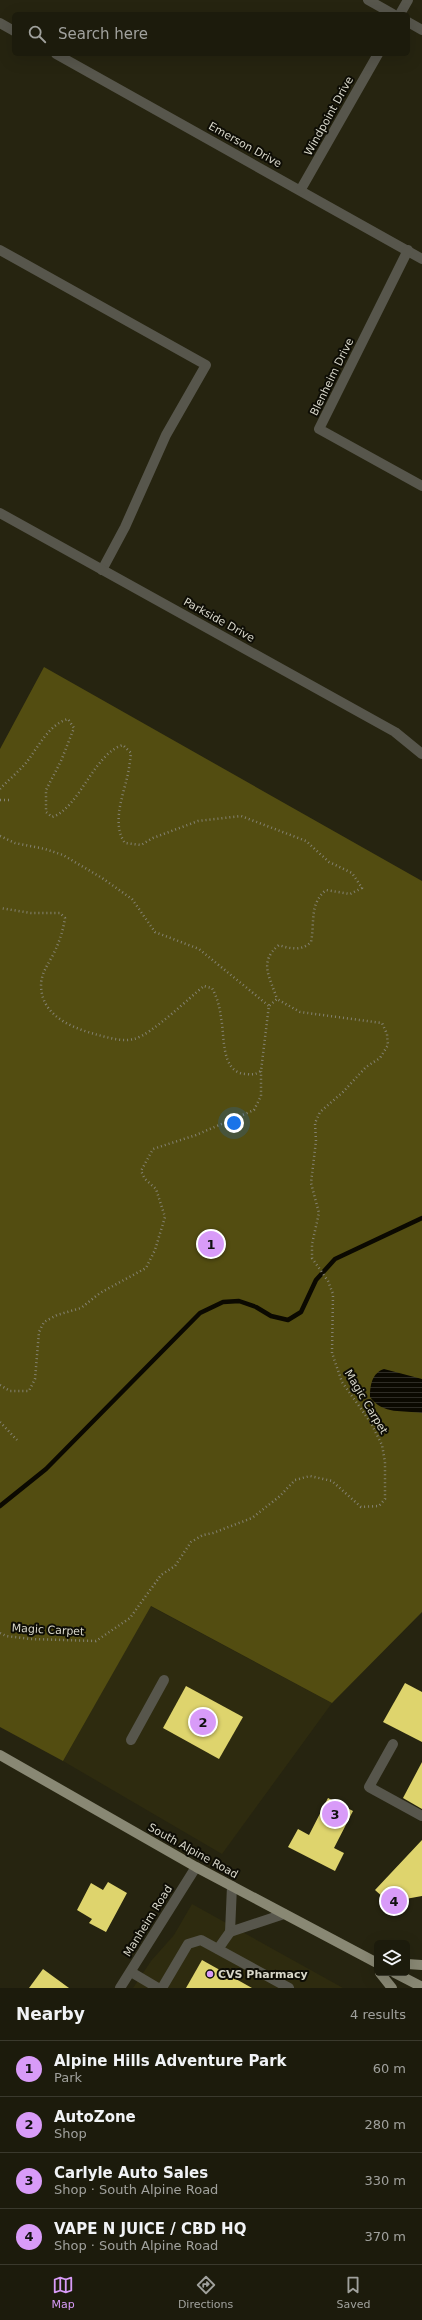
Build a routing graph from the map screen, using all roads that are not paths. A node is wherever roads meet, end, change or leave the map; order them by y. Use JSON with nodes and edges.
{"nodes":[{"id":1,"x":368,"y":0,"type":"edge"},
{"id":2,"x":408,"y":0,"type":"edge"},
{"id":3,"x":389,"y":12,"type":"edge"},
{"id":4,"x":401,"y":12,"type":"edge"},
{"id":5,"x":0,"y":23,"type":"edge"},
{"id":6,"x":410,"y":23,"type":"edge"},
{"id":7,"x":12,"y":30,"type":"edge"},
{"id":8,"x":422,"y":30,"type":"edge"},
{"id":9,"x":60,"y":56,"type":"edge"},
{"id":10,"x":377,"y":56,"type":"edge"},
{"id":11,"x":302,"y":190,"type":"junction"},
{"id":12,"x":0,"y":250,"type":"edge"},
{"id":13,"x":408,"y":250,"type":"junction"},
{"id":14,"x":422,"y":259,"type":"edge"},
{"id":15,"x":422,"y":486,"type":"edge"},
{"id":16,"x":0,"y":514,"type":"edge"},
{"id":17,"x":102,"y":570,"type":"junction"},
{"id":18,"x":422,"y":754,"type":"edge"},
{"id":19,"x":164,"y":1680,"type":"dead end"},
{"id":20,"x":131,"y":1740,"type":"dead end"},
{"id":21,"x":393,"y":1744,"type":"dead end"},
{"id":22,"x":0,"y":1755,"type":"edge"},
{"id":23,"x":422,"y":1816,"type":"edge"},
{"id":24,"x":196,"y":1867,"type":"junction"},
{"id":25,"x":232,"y":1886,"type":"junction"},
{"id":26,"x":284,"y":1914,"type":"junction"},
{"id":27,"x":230,"y":1932,"type":"junction"},
{"id":28,"x":218,"y":1949,"type":"junction"},
{"id":29,"x":363,"y":1956,"type":"junction"},
{"id":30,"x":374,"y":1958,"type":"edge"},
{"id":31,"x":374,"y":1962,"type":"edge"},
{"id":32,"x":410,"y":1964,"type":"edge"},
{"id":33,"x":422,"y":1965,"type":"edge"},
{"id":34,"x":374,"y":1967,"type":"edge"},
{"id":35,"x":131,"y":1972,"type":"junction"},
{"id":36,"x":382,"y":1976,"type":"edge"},
{"id":37,"x":401,"y":1976,"type":"edge"},
{"id":38,"x":422,"y":1987,"type":"edge"},
{"id":39,"x":120,"y":1988,"type":"edge"},
{"id":40,"x":158,"y":1988,"type":"edge"},
{"id":41,"x":162,"y":1988,"type":"edge"},
{"id":42,"x":289,"y":1988,"type":"edge"},
{"id":43,"x":392,"y":1988,"type":"edge"}],
"edges":[{"from":1,"to":3,"type":"street"},
{"from":2,"to":4,"type":"street"},
{"from":5,"to":7,"type":"street"},
{"from":6,"to":8,"type":"street"},
{"from":9,"to":11,"type":"street","name":"Emerson Drive"},
{"from":10,"to":11,"type":"street","name":"Windpoint Drive"},
{"from":11,"to":13,"type":"street","name":"Emerson Drive"},
{"from":12,"to":17,"type":"street"},
{"from":13,"to":14,"type":"street","name":"Emerson Drive"},
{"from":13,"to":15,"type":"street","name":"Blenheim Drive"},
{"from":16,"to":17,"type":"street","name":"Parkside Drive"},
{"from":17,"to":18,"type":"street","name":"Parkside Drive"},
{"from":19,"to":20,"type":"street"},
{"from":21,"to":23,"type":"street"},
{"from":22,"to":24,"type":"main road","name":"South Alpine Road"},
{"from":24,"to":25,"type":"main road","name":"South Alpine Road"},
{"from":24,"to":35,"type":"street","name":"Manheim Road"},
{"from":25,"to":26,"type":"main road","name":"South Alpine Road"},
{"from":25,"to":27,"type":"street"},
{"from":26,"to":27,"type":"street"},
{"from":26,"to":29,"type":"main road","name":"South Alpine Road"},
{"from":27,"to":28,"type":"street"},
{"from":28,"to":41,"type":"street"},
{"from":28,"to":42,"type":"street"},
{"from":29,"to":30,"type":"main road"},
{"from":29,"to":31,"type":"main road","name":"South Alpine Road"},
{"from":29,"to":34,"type":"main road"},
{"from":32,"to":33,"type":"main road"},
{"from":35,"to":39,"type":"street","name":"Manheim Road"},
{"from":35,"to":40,"type":"street"},
{"from":36,"to":43,"type":"main road"},
{"from":37,"to":38,"type":"main road"}]}
